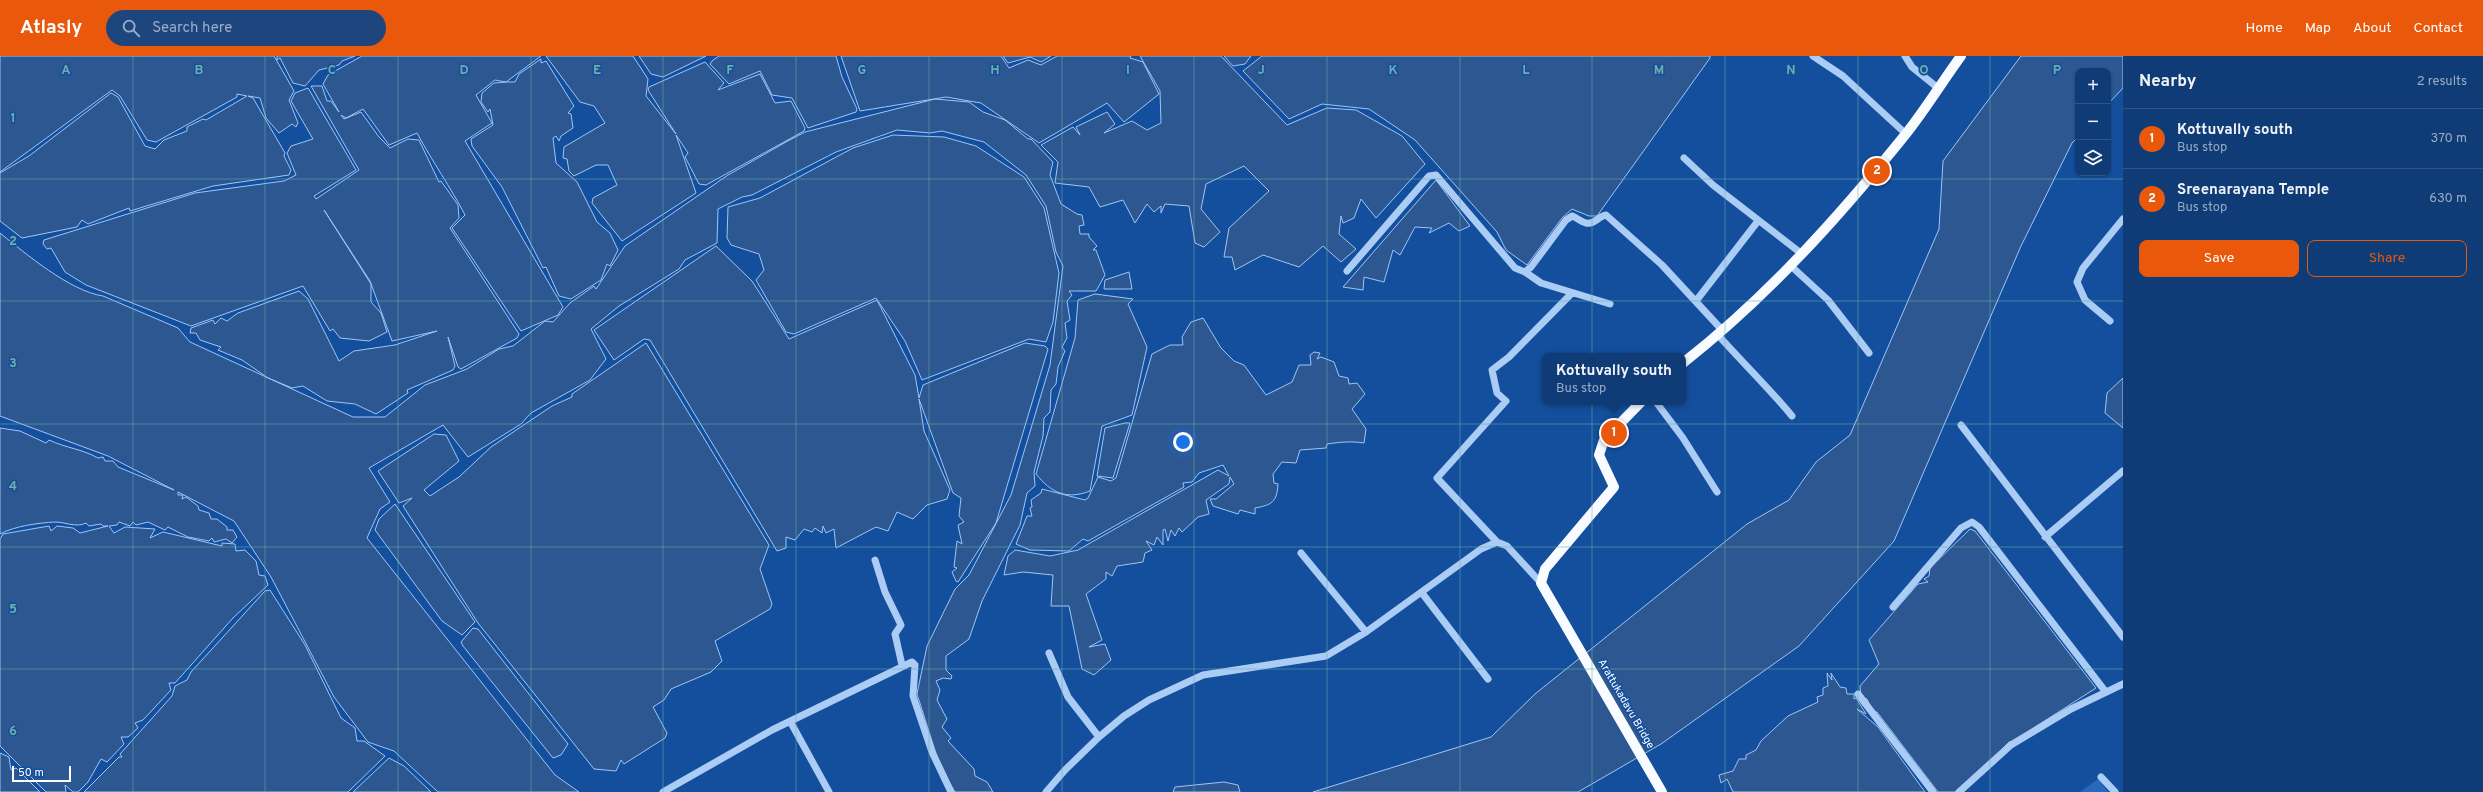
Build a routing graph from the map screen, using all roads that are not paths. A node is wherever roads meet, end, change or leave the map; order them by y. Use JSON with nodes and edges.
{"nodes":[{"id":1,"x":1813,"y":56,"type":"edge"},
{"id":2,"x":1905,"y":56,"type":"edge"},
{"id":3,"x":1961,"y":56,"type":"edge"},
{"id":4,"x":1938,"y":88,"type":"junction"},
{"id":5,"x":1906,"y":134,"type":"junction"},
{"id":6,"x":1684,"y":158,"type":"dead end"},
{"id":7,"x":2123,"y":219,"type":"edge"},
{"id":8,"x":1758,"y":222,"type":"junction"},
{"id":9,"x":1802,"y":254,"type":"junction"},
{"id":10,"x":1790,"y":266,"type":"junction"},
{"id":11,"x":1347,"y":271,"type":"dead end"},
{"id":12,"x":1525,"y":272,"type":"junction"},
{"id":13,"x":1572,"y":293,"type":"junction"},
{"id":14,"x":1696,"y":301,"type":"junction"},
{"id":15,"x":1610,"y":304,"type":"dead end"},
{"id":16,"x":2110,"y":321,"type":"dead end"},
{"id":17,"x":1720,"y":333,"type":"junction"},
{"id":18,"x":1869,"y":353,"type":"dead end"},
{"id":19,"x":1686,"y":361,"type":"edge"},
{"id":20,"x":1638,"y":405,"type":"edge"},
{"id":21,"x":1658,"y":405,"type":"edge"},
{"id":22,"x":1792,"y":416,"type":"dead end"},
{"id":23,"x":1961,"y":425,"type":"dead end"},
{"id":24,"x":2123,"y":470,"type":"edge"},
{"id":25,"x":1717,"y":492,"type":"dead end"},
{"id":26,"x":2045,"y":537,"type":"junction"},
{"id":27,"x":1497,"y":542,"type":"junction"},
{"id":28,"x":1301,"y":553,"type":"dead end"},
{"id":29,"x":875,"y":560,"type":"dead end"},
{"id":30,"x":1541,"y":583,"type":"junction"},
{"id":31,"x":1422,"y":593,"type":"junction"},
{"id":32,"x":1893,"y":607,"type":"dead end"},
{"id":33,"x":1366,"y":632,"type":"junction"},
{"id":34,"x":2123,"y":637,"type":"edge"},
{"id":35,"x":1049,"y":653,"type":"dead end"},
{"id":36,"x":902,"y":665,"type":"junction"},
{"id":37,"x":1488,"y":679,"type":"dead end"},
{"id":38,"x":2123,"y":684,"type":"edge"},
{"id":39,"x":2105,"y":691,"type":"junction"},
{"id":40,"x":1858,"y":694,"type":"dead end"},
{"id":41,"x":790,"y":721,"type":"junction"},
{"id":42,"x":1099,"y":737,"type":"junction"},
{"id":43,"x":2101,"y":777,"type":"dead end"},
{"id":44,"x":664,"y":792,"type":"edge"},
{"id":45,"x":829,"y":792,"type":"edge"},
{"id":46,"x":951,"y":792,"type":"edge"},
{"id":47,"x":1046,"y":792,"type":"edge"},
{"id":48,"x":1662,"y":792,"type":"edge"},
{"id":49,"x":1934,"y":792,"type":"edge"},
{"id":50,"x":1960,"y":792,"type":"edge"},
{"id":51,"x":2115,"y":792,"type":"edge"}],
"edges":[{"from":1,"to":5,"type":"street"},
{"from":2,"to":4,"type":"street"},
{"from":3,"to":4,"type":"main road"},
{"from":4,"to":5,"type":"main road"},
{"from":5,"to":9,"type":"main road"},
{"from":6,"to":8,"type":"street"},
{"from":7,"to":16,"type":"street"},
{"from":8,"to":9,"type":"street"},
{"from":8,"to":14,"type":"street"},
{"from":9,"to":10,"type":"main road"},
{"from":10,"to":17,"type":"main road"},
{"from":10,"to":18,"type":"street"},
{"from":11,"to":12,"type":"street"},
{"from":12,"to":13,"type":"street"},
{"from":12,"to":14,"type":"street"},
{"from":13,"to":15,"type":"street"},
{"from":13,"to":27,"type":"street"},
{"from":14,"to":17,"type":"street"},
{"from":17,"to":19,"type":"main road"},
{"from":17,"to":22,"type":"street"},
{"from":20,"to":30,"type":"main road"},
{"from":21,"to":25,"type":"street"},
{"from":23,"to":26,"type":"street"},
{"from":24,"to":26,"type":"street"},
{"from":26,"to":34,"type":"street"},
{"from":27,"to":30,"type":"street"},
{"from":27,"to":31,"type":"street"},
{"from":28,"to":33,"type":"street"},
{"from":29,"to":36,"type":"street"},
{"from":30,"to":48,"type":"main road","name":"Arattukadavu Bridge"},
{"from":31,"to":33,"type":"street"},
{"from":31,"to":37,"type":"street"},
{"from":32,"to":39,"type":"street"},
{"from":33,"to":42,"type":"street"},
{"from":35,"to":42,"type":"street"},
{"from":36,"to":41,"type":"street"},
{"from":36,"to":46,"type":"street"},
{"from":38,"to":39,"type":"street"},
{"from":39,"to":50,"type":"street"},
{"from":40,"to":49,"type":"street"},
{"from":41,"to":44,"type":"street"},
{"from":41,"to":45,"type":"street"},
{"from":42,"to":47,"type":"street"},
{"from":43,"to":51,"type":"street"}]}
